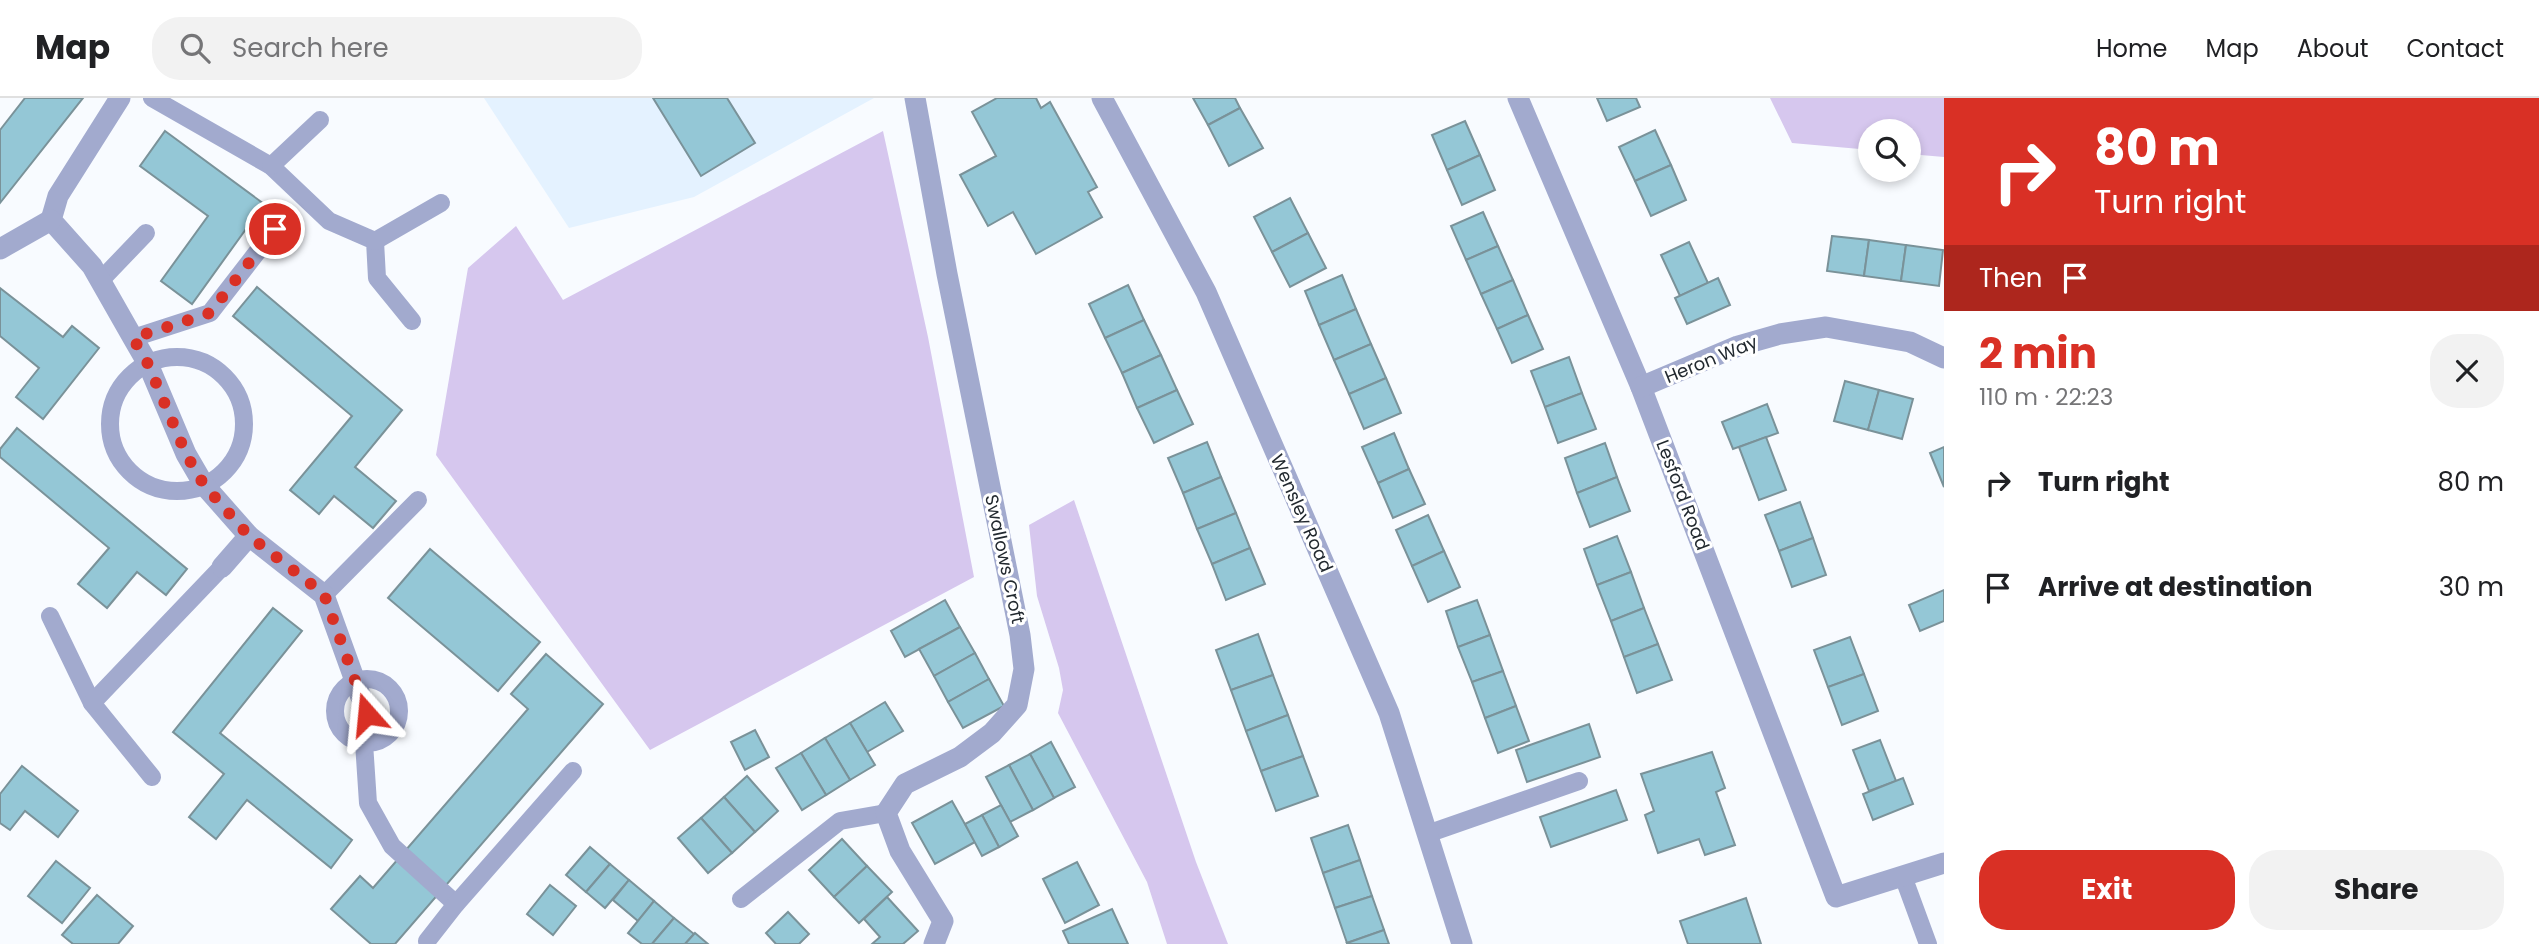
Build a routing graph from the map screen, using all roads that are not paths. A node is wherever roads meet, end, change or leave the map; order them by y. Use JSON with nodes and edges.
{"nodes":[{"id":1,"x":120,"y":98,"type":"edge"},
{"id":2,"x":152,"y":98,"type":"edge"},
{"id":3,"x":915,"y":98,"type":"edge"},
{"id":4,"x":1102,"y":98,"type":"edge"},
{"id":5,"x":1518,"y":98,"type":"edge"},
{"id":6,"x":320,"y":120,"type":"dead end"},
{"id":7,"x":271,"y":166,"type":"junction"},
{"id":8,"x":441,"y":203,"type":"dead end"},
{"id":9,"x":51,"y":220,"type":"junction"},
{"id":10,"x":275,"y":229,"type":"dead end"},
{"id":11,"x":146,"y":233,"type":"dead end"},
{"id":12,"x":375,"y":241,"type":"junction"},
{"id":13,"x":0,"y":248,"type":"edge"},
{"id":14,"x":100,"y":281,"type":"junction"},
{"id":15,"x":412,"y":321,"type":"dead end"},
{"id":16,"x":133,"y":338,"type":"junction"},
{"id":17,"x":1944,"y":358,"type":"edge"},
{"id":18,"x":148,"y":364,"type":"junction"},
{"id":19,"x":1642,"y":387,"type":"junction"},
{"id":20,"x":204,"y":485,"type":"junction"},
{"id":21,"x":418,"y":500,"type":"dead end"},
{"id":22,"x":249,"y":536,"type":"junction"},
{"id":23,"x":222,"y":567,"type":"joint"},
{"id":24,"x":324,"y":594,"type":"junction"},
{"id":25,"x":50,"y":616,"type":"dead end"},
{"id":26,"x":356,"y":681,"type":"junction"},
{"id":27,"x":92,"y":703,"type":"junction"},
{"id":28,"x":367,"y":714,"type":"joint"},
{"id":29,"x":364,"y":743,"type":"junction"},
{"id":30,"x":573,"y":771,"type":"dead end"},
{"id":31,"x":152,"y":778,"type":"dead end"},
{"id":32,"x":1579,"y":781,"type":"dead end"},
{"id":33,"x":886,"y":813,"type":"junction"},
{"id":34,"x":1427,"y":834,"type":"junction"},
{"id":35,"x":1944,"y":863,"type":"edge"},
{"id":36,"x":1903,"y":876,"type":"junction"},
{"id":37,"x":741,"y":899,"type":"dead end"},
{"id":38,"x":456,"y":904,"type":"junction"},
{"id":39,"x":427,"y":942,"type":"dead end"},
{"id":40,"x":934,"y":944,"type":"edge"},
{"id":41,"x":1462,"y":944,"type":"edge"},
{"id":42,"x":1928,"y":944,"type":"edge"}],
"edges":[{"from":1,"to":9,"type":"street"},
{"from":2,"to":7,"type":"lane"},
{"from":3,"to":33,"type":"street","name":"Swallows Croft"},
{"from":4,"to":34,"type":"street","name":"Wensley Road"},
{"from":5,"to":19,"type":"street","name":"Lesford Road"},
{"from":6,"to":7,"type":"lane"},
{"from":7,"to":12,"type":"lane"},
{"from":8,"to":12,"type":"lane"},
{"from":9,"to":13,"type":"street"},
{"from":9,"to":14,"type":"street"},
{"from":10,"to":16,"type":"lane"},
{"from":11,"to":14,"type":"lane"},
{"from":12,"to":15,"type":"lane"},
{"from":14,"to":16,"type":"street"},
{"from":16,"to":18,"type":"street"},
{"from":17,"to":19,"type":"street","name":"Heron Way"},
{"from":18,"to":20,"type":"street"},
{"from":18,"to":20,"type":"lane"},
{"from":18,"to":20,"type":"lane"},
{"from":19,"to":36,"type":"street","name":"Lesford Road"},
{"from":20,"to":22,"type":"street"},
{"from":21,"to":24,"type":"lane"},
{"from":22,"to":23,"type":"street"},
{"from":22,"to":24,"type":"street"},
{"from":23,"to":27,"type":"lane"},
{"from":24,"to":26,"type":"street"},
{"from":25,"to":27,"type":"lane"},
{"from":26,"to":28,"type":"street"},
{"from":26,"to":29,"type":"lane"},
{"from":26,"to":29,"type":"lane"},
{"from":27,"to":31,"type":"lane"},
{"from":28,"to":29,"type":"lane"},
{"from":29,"to":38,"type":"lane"},
{"from":30,"to":38,"type":"lane"},
{"from":32,"to":34,"type":"lane"},
{"from":33,"to":37,"type":"lane"},
{"from":33,"to":40,"type":"street"},
{"from":34,"to":41,"type":"street","name":"Wensley Road"},
{"from":35,"to":36,"type":"street"},
{"from":36,"to":42,"type":"lane"},
{"from":38,"to":39,"type":"lane"}]}
